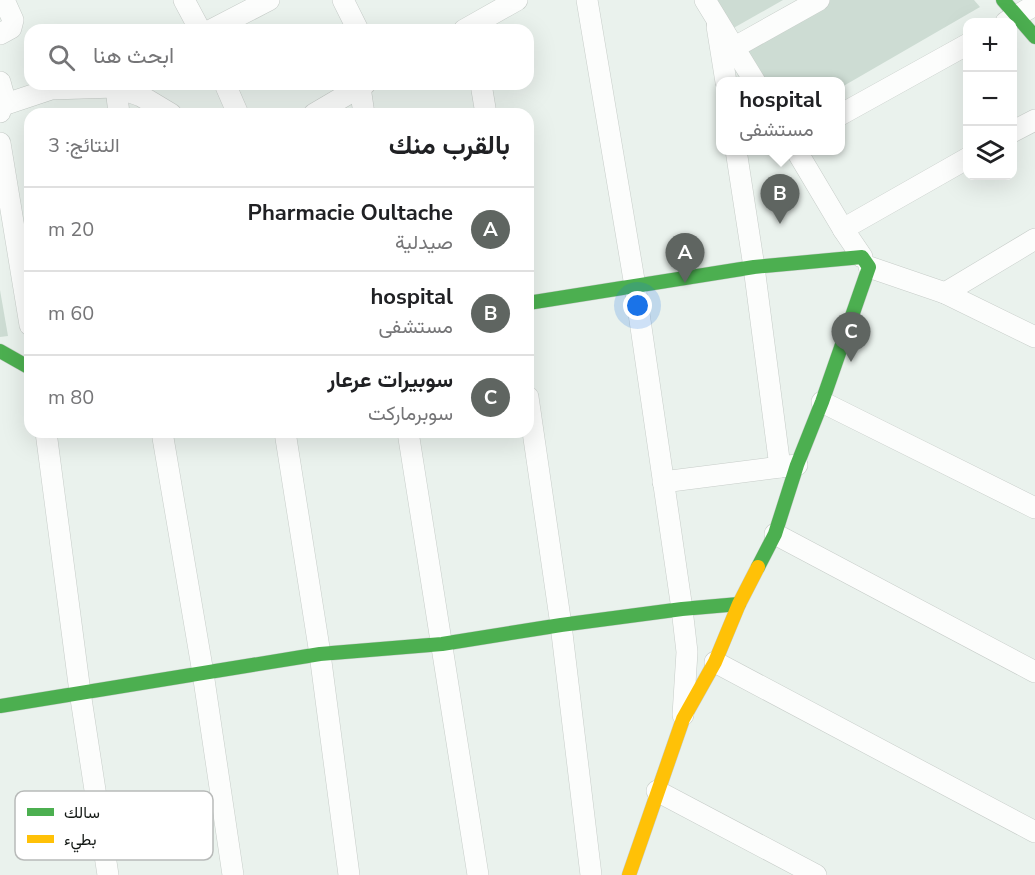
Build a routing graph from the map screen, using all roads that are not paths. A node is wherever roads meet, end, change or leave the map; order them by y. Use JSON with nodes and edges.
{"nodes":[{"id":1,"x":3,"y":0,"type":"edge"},
{"id":2,"x":184,"y":0,"type":"edge"},
{"id":3,"x":269,"y":0,"type":"edge"},
{"id":4,"x":343,"y":0,"type":"edge"},
{"id":5,"x":515,"y":0,"type":"edge"},
{"id":6,"x":587,"y":0,"type":"edge"},
{"id":7,"x":705,"y":0,"type":"edge"},
{"id":8,"x":819,"y":0,"type":"edge"},
{"id":9,"x":1003,"y":0,"type":"edge"},
{"id":10,"x":1035,"y":5,"type":"edge"},
{"id":11,"x":1011,"y":18,"type":"edge"},
{"id":12,"x":1013,"y":18,"type":"edge"},
{"id":13,"x":716,"y":20,"type":"junction"},
{"id":14,"x":197,"y":24,"type":"edge"},
{"id":15,"x":223,"y":24,"type":"edge"},
{"id":16,"x":355,"y":24,"type":"edge"},
{"id":17,"x":478,"y":24,"type":"edge"},
{"id":18,"x":1017,"y":24,"type":"edge"},
{"id":19,"x":0,"y":34,"type":"edge"},
{"id":20,"x":1035,"y":37,"type":"edge"},
{"id":21,"x":735,"y":47,"type":"junction"},
{"id":22,"x":963,"y":47,"type":"edge"},
{"id":23,"x":725,"y":77,"type":"edge"},
{"id":24,"x":753,"y":77,"type":"edge"},
{"id":25,"x":0,"y":82,"type":"edge"},
{"id":26,"x":48,"y":90,"type":"edge"},
{"id":27,"x":116,"y":90,"type":"edge"},
{"id":28,"x":124,"y":90,"type":"edge"},
{"id":29,"x":228,"y":90,"type":"edge"},
{"id":30,"x":356,"y":90,"type":"edge"},
{"id":31,"x":363,"y":90,"type":"edge"},
{"id":32,"x":482,"y":90,"type":"edge"},
{"id":33,"x":3,"y":108,"type":"edge"},
{"id":34,"x":118,"y":108,"type":"edge"},
{"id":35,"x":161,"y":108,"type":"edge"},
{"id":36,"x":235,"y":108,"type":"edge"},
{"id":37,"x":324,"y":108,"type":"edge"},
{"id":38,"x":364,"y":108,"type":"edge"},
{"id":39,"x":485,"y":108,"type":"edge"},
{"id":40,"x":845,"y":112,"type":"edge"},
{"id":41,"x":1035,"y":120,"type":"edge"},
{"id":42,"x":1017,"y":129,"type":"edge"},
{"id":43,"x":0,"y":143,"type":"edge"},
{"id":44,"x":737,"y":155,"type":"edge"},
{"id":45,"x":799,"y":155,"type":"edge"},
{"id":46,"x":963,"y":161,"type":"edge"},
{"id":47,"x":843,"y":229,"type":"junction"},
{"id":48,"x":1035,"y":239,"type":"edge"},
{"id":49,"x":866,"y":262,"type":"junction"},
{"id":50,"x":754,"y":267,"type":"junction"},
{"id":51,"x":635,"y":286,"type":"junction"},
{"id":52,"x":24,"y":289,"type":"edge"},
{"id":53,"x":945,"y":293,"type":"junction"},
{"id":54,"x":534,"y":302,"type":"edge"},
{"id":55,"x":1035,"y":337,"type":"edge"},
{"id":56,"x":0,"y":351,"type":"edge"},
{"id":57,"x":24,"y":365,"type":"edge"},
{"id":58,"x":822,"y":402,"type":"junction"},
{"id":59,"x":47,"y":438,"type":"edge"},
{"id":60,"x":163,"y":438,"type":"edge"},
{"id":61,"x":286,"y":438,"type":"edge"},
{"id":62,"x":409,"y":438,"type":"edge"},
{"id":63,"x":534,"y":438,"type":"edge"},
{"id":64,"x":789,"y":466,"type":"junction"},
{"id":65,"x":663,"y":482,"type":"junction"},
{"id":66,"x":1035,"y":508,"type":"edge"},
{"id":67,"x":775,"y":534,"type":"junction"},
{"id":68,"x":739,"y":604,"type":"junction"},
{"id":69,"x":682,"y":609,"type":"junction"},
{"id":70,"x":561,"y":625,"type":"junction"},
{"id":71,"x":442,"y":644,"type":"junction"},
{"id":72,"x":320,"y":654,"type":"junction"},
{"id":73,"x":715,"y":662,"type":"junction"},
{"id":74,"x":1035,"y":672,"type":"edge"},
{"id":75,"x":203,"y":673,"type":"junction"},
{"id":76,"x":80,"y":692,"type":"junction"},
{"id":77,"x":0,"y":706,"type":"edge"},
{"id":78,"x":683,"y":719,"type":"junction"},
{"id":79,"x":95,"y":791,"type":"edge"},
{"id":80,"x":657,"y":791,"type":"junction"},
{"id":81,"x":1035,"y":832,"type":"edge"},
{"id":82,"x":106,"y":860,"type":"edge"},
{"id":83,"x":108,"y":875,"type":"edge"},
{"id":84,"x":233,"y":875,"type":"edge"},
{"id":85,"x":349,"y":875,"type":"edge"},
{"id":86,"x":478,"y":875,"type":"edge"},
{"id":87,"x":591,"y":875,"type":"edge"},
{"id":88,"x":629,"y":875,"type":"edge"},
{"id":89,"x":816,"y":875,"type":"edge"}],
"edges":[{"from":1,"to":19,"type":"street"},
{"from":2,"to":14,"type":"street"},
{"from":3,"to":15,"type":"street"},
{"from":4,"to":16,"type":"street"},
{"from":5,"to":17,"type":"street"},
{"from":6,"to":51,"type":"street"},
{"from":7,"to":13,"type":"street"},
{"from":8,"to":21,"type":"street"},
{"from":9,"to":11,"type":"street"},
{"from":10,"to":12,"type":"street"},
{"from":13,"to":21,"type":"street"},
{"from":13,"to":23,"type":"street"},
{"from":18,"to":20,"type":"street"},
{"from":21,"to":24,"type":"street"},
{"from":22,"to":40,"type":"street"},
{"from":25,"to":33,"type":"street"},
{"from":26,"to":33,"type":"street"},
{"from":27,"to":34,"type":"street"},
{"from":28,"to":35,"type":"street"},
{"from":29,"to":36,"type":"street"},
{"from":30,"to":37,"type":"street"},
{"from":31,"to":38,"type":"street"},
{"from":32,"to":39,"type":"street"},
{"from":41,"to":42,"type":"street"},
{"from":43,"to":52,"type":"street"},
{"from":44,"to":50,"type":"street"},
{"from":45,"to":47,"type":"street"},
{"from":46,"to":47,"type":"street"},
{"from":47,"to":49,"type":"street"},
{"from":48,"to":53,"type":"street"},
{"from":49,"to":50,"type":"street"},
{"from":49,"to":53,"type":"street"},
{"from":49,"to":58,"type":"street"},
{"from":50,"to":51,"type":"street"},
{"from":50,"to":64,"type":"street"},
{"from":51,"to":54,"type":"street"},
{"from":51,"to":65,"type":"street"},
{"from":53,"to":55,"type":"street"},
{"from":56,"to":57,"type":"street"},
{"from":58,"to":64,"type":"street"},
{"from":58,"to":66,"type":"street"},
{"from":59,"to":76,"type":"street"},
{"from":60,"to":75,"type":"street"},
{"from":61,"to":72,"type":"street"},
{"from":62,"to":71,"type":"street"},
{"from":63,"to":70,"type":"street"},
{"from":64,"to":65,"type":"street"},
{"from":64,"to":67,"type":"street"},
{"from":65,"to":69,"type":"street"},
{"from":67,"to":68,"type":"street"},
{"from":67,"to":74,"type":"street"},
{"from":68,"to":69,"type":"street"},
{"from":68,"to":73,"type":"street"},
{"from":69,"to":70,"type":"street"},
{"from":69,"to":78,"type":"street"},
{"from":70,"to":71,"type":"street"},
{"from":70,"to":87,"type":"street"},
{"from":71,"to":72,"type":"street"},
{"from":71,"to":86,"type":"street"},
{"from":72,"to":75,"type":"street"},
{"from":72,"to":85,"type":"street"},
{"from":73,"to":78,"type":"street"},
{"from":73,"to":81,"type":"street"},
{"from":75,"to":76,"type":"street"},
{"from":75,"to":84,"type":"street"},
{"from":76,"to":77,"type":"street"},
{"from":76,"to":79,"type":"street"},
{"from":78,"to":80,"type":"street"},
{"from":80,"to":88,"type":"street"},
{"from":80,"to":89,"type":"street"},
{"from":82,"to":83,"type":"street"}]}
